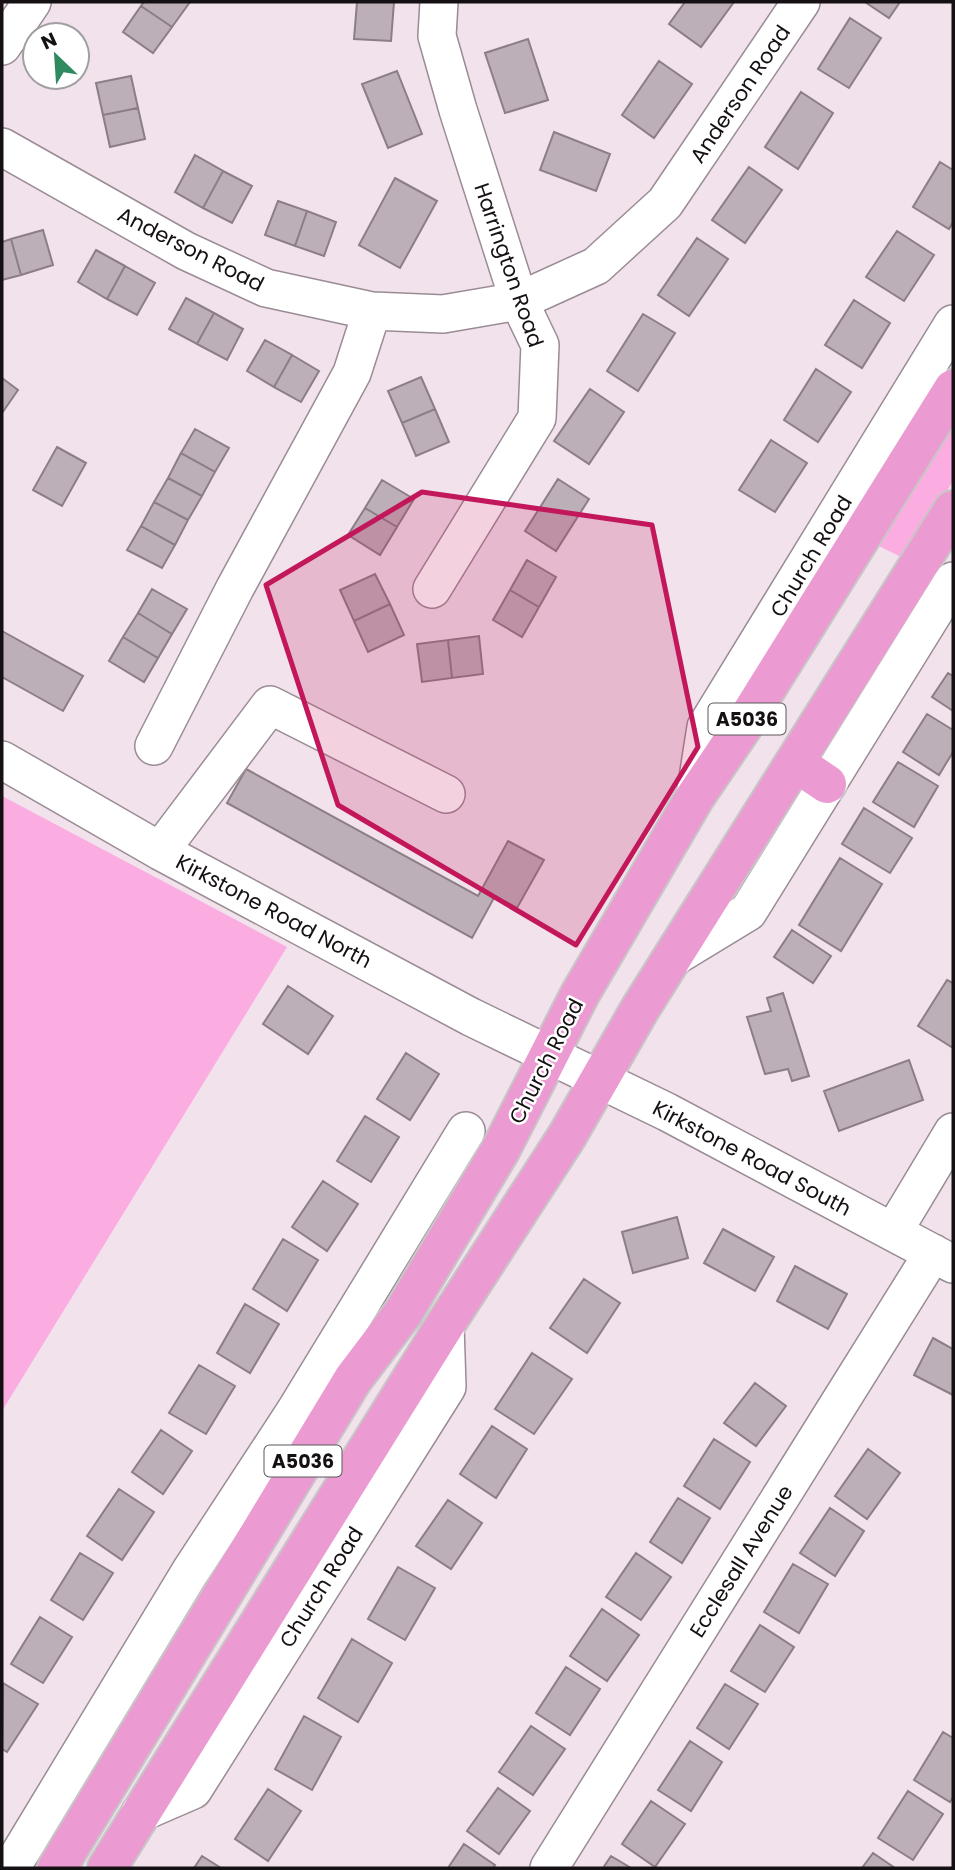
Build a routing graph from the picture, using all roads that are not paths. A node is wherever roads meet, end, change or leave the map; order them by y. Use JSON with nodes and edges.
{"nodes":[{"id":1,"x":32,"y":2,"type":"edge"},
{"id":2,"x":439,"y":2,"type":"edge"},
{"id":3,"x":801,"y":2,"type":"edge"},
{"id":4,"x":2,"y":47,"type":"edge"},
{"id":5,"x":2,"y":147,"type":"edge"},
{"id":6,"x":519,"y":300,"type":"junction"},
{"id":7,"x":372,"y":311,"type":"junction"},
{"id":8,"x":953,"y":324,"type":"edge"},
{"id":9,"x":953,"y":389,"type":"edge"},
{"id":10,"x":953,"y":510,"type":"edge"},
{"id":11,"x":953,"y":581,"type":"edge"},
{"id":12,"x":432,"y":589,"type":"dead end"},
{"id":13,"x":154,"y":746,"type":"dead end"},
{"id":14,"x":2,"y":760,"type":"edge"},
{"id":15,"x":796,"y":763,"type":"junction"},
{"id":16,"x":827,"y":784,"type":"junction"},
{"id":17,"x":446,"y":794,"type":"dead end"},
{"id":18,"x":695,"y":796,"type":"junction"},
{"id":19,"x":160,"y":851,"type":"junction"},
{"id":20,"x":674,"y":957,"type":"junction"},
{"id":21,"x":550,"y":1054,"type":"junction"},
{"id":22,"x":600,"y":1078,"type":"junction"},
{"id":23,"x":466,"y":1131,"type":"dead end"},
{"id":24,"x":953,"y":1132,"type":"edge"},
{"id":25,"x":426,"y":1197,"type":"junction"},
{"id":26,"x":461,"y":1215,"type":"junction"},
{"id":27,"x":893,"y":1232,"type":"junction"},
{"id":28,"x":943,"y":1259,"type":"edge"},
{"id":29,"x":310,"y":1418,"type":"junction"},
{"id":30,"x":11,"y":1868,"type":"edge"},
{"id":31,"x":57,"y":1868,"type":"edge"},
{"id":32,"x":107,"y":1868,"type":"edge"},
{"id":33,"x":549,"y":1868,"type":"edge"}],
"edges":[{"from":1,"to":4,"type":"street"},
{"from":2,"to":6,"type":"street","name":"Harrington Road"},
{"from":3,"to":6,"type":"street","name":"Anderson Road"},
{"from":5,"to":7,"type":"street","name":"Anderson Road"},
{"from":6,"to":7,"type":"street","name":"Anderson Road"},
{"from":6,"to":12,"type":"street","name":"Harrington Road"},
{"from":7,"to":13,"type":"street"},
{"from":8,"to":18,"type":"street","name":"Church Road"},
{"from":9,"to":18,"type":"highway","name":"Church Road","number":"A5036"},
{"from":10,"to":15,"type":"highway","name":"Church Road","number":"A5036"},
{"from":11,"to":16,"type":"street","name":"Church Road"},
{"from":14,"to":19,"type":"street","name":"Kirkstone Road North"},
{"from":15,"to":16,"type":"highway"},
{"from":15,"to":20,"type":"highway","name":"Church Road","number":"A5036"},
{"from":16,"to":20,"type":"street","name":"Church Road"},
{"from":17,"to":19,"type":"street"},
{"from":18,"to":21,"type":"highway","name":"Church Road","number":"A5036"},
{"from":19,"to":21,"type":"street","name":"Kirkstone Road North"},
{"from":20,"to":22,"type":"highway","name":"Church Road","number":"A5036"},
{"from":21,"to":22,"type":"street","name":"Kirkstone Road South"},
{"from":21,"to":26,"type":"highway","name":"Church Road","number":"A5036"},
{"from":22,"to":27,"type":"street","name":"Kirkstone Road South"},
{"from":22,"to":32,"type":"highway","name":"Church Road","number":"A5036"},
{"from":23,"to":25,"type":"street","name":"Church Road"},
{"from":24,"to":27,"type":"street"},
{"from":25,"to":26,"type":"street"},
{"from":25,"to":29,"type":"street","name":"Church Road"},
{"from":26,"to":29,"type":"highway","name":"Church Road","number":"A5036"},
{"from":27,"to":28,"type":"street","name":"Kirkstone Road South"},
{"from":28,"to":33,"type":"street","name":"Ecclesall Avenue"},
{"from":29,"to":30,"type":"street","name":"Church Road"},
{"from":29,"to":31,"type":"highway","name":"Church Road","number":"A5036"}]}
